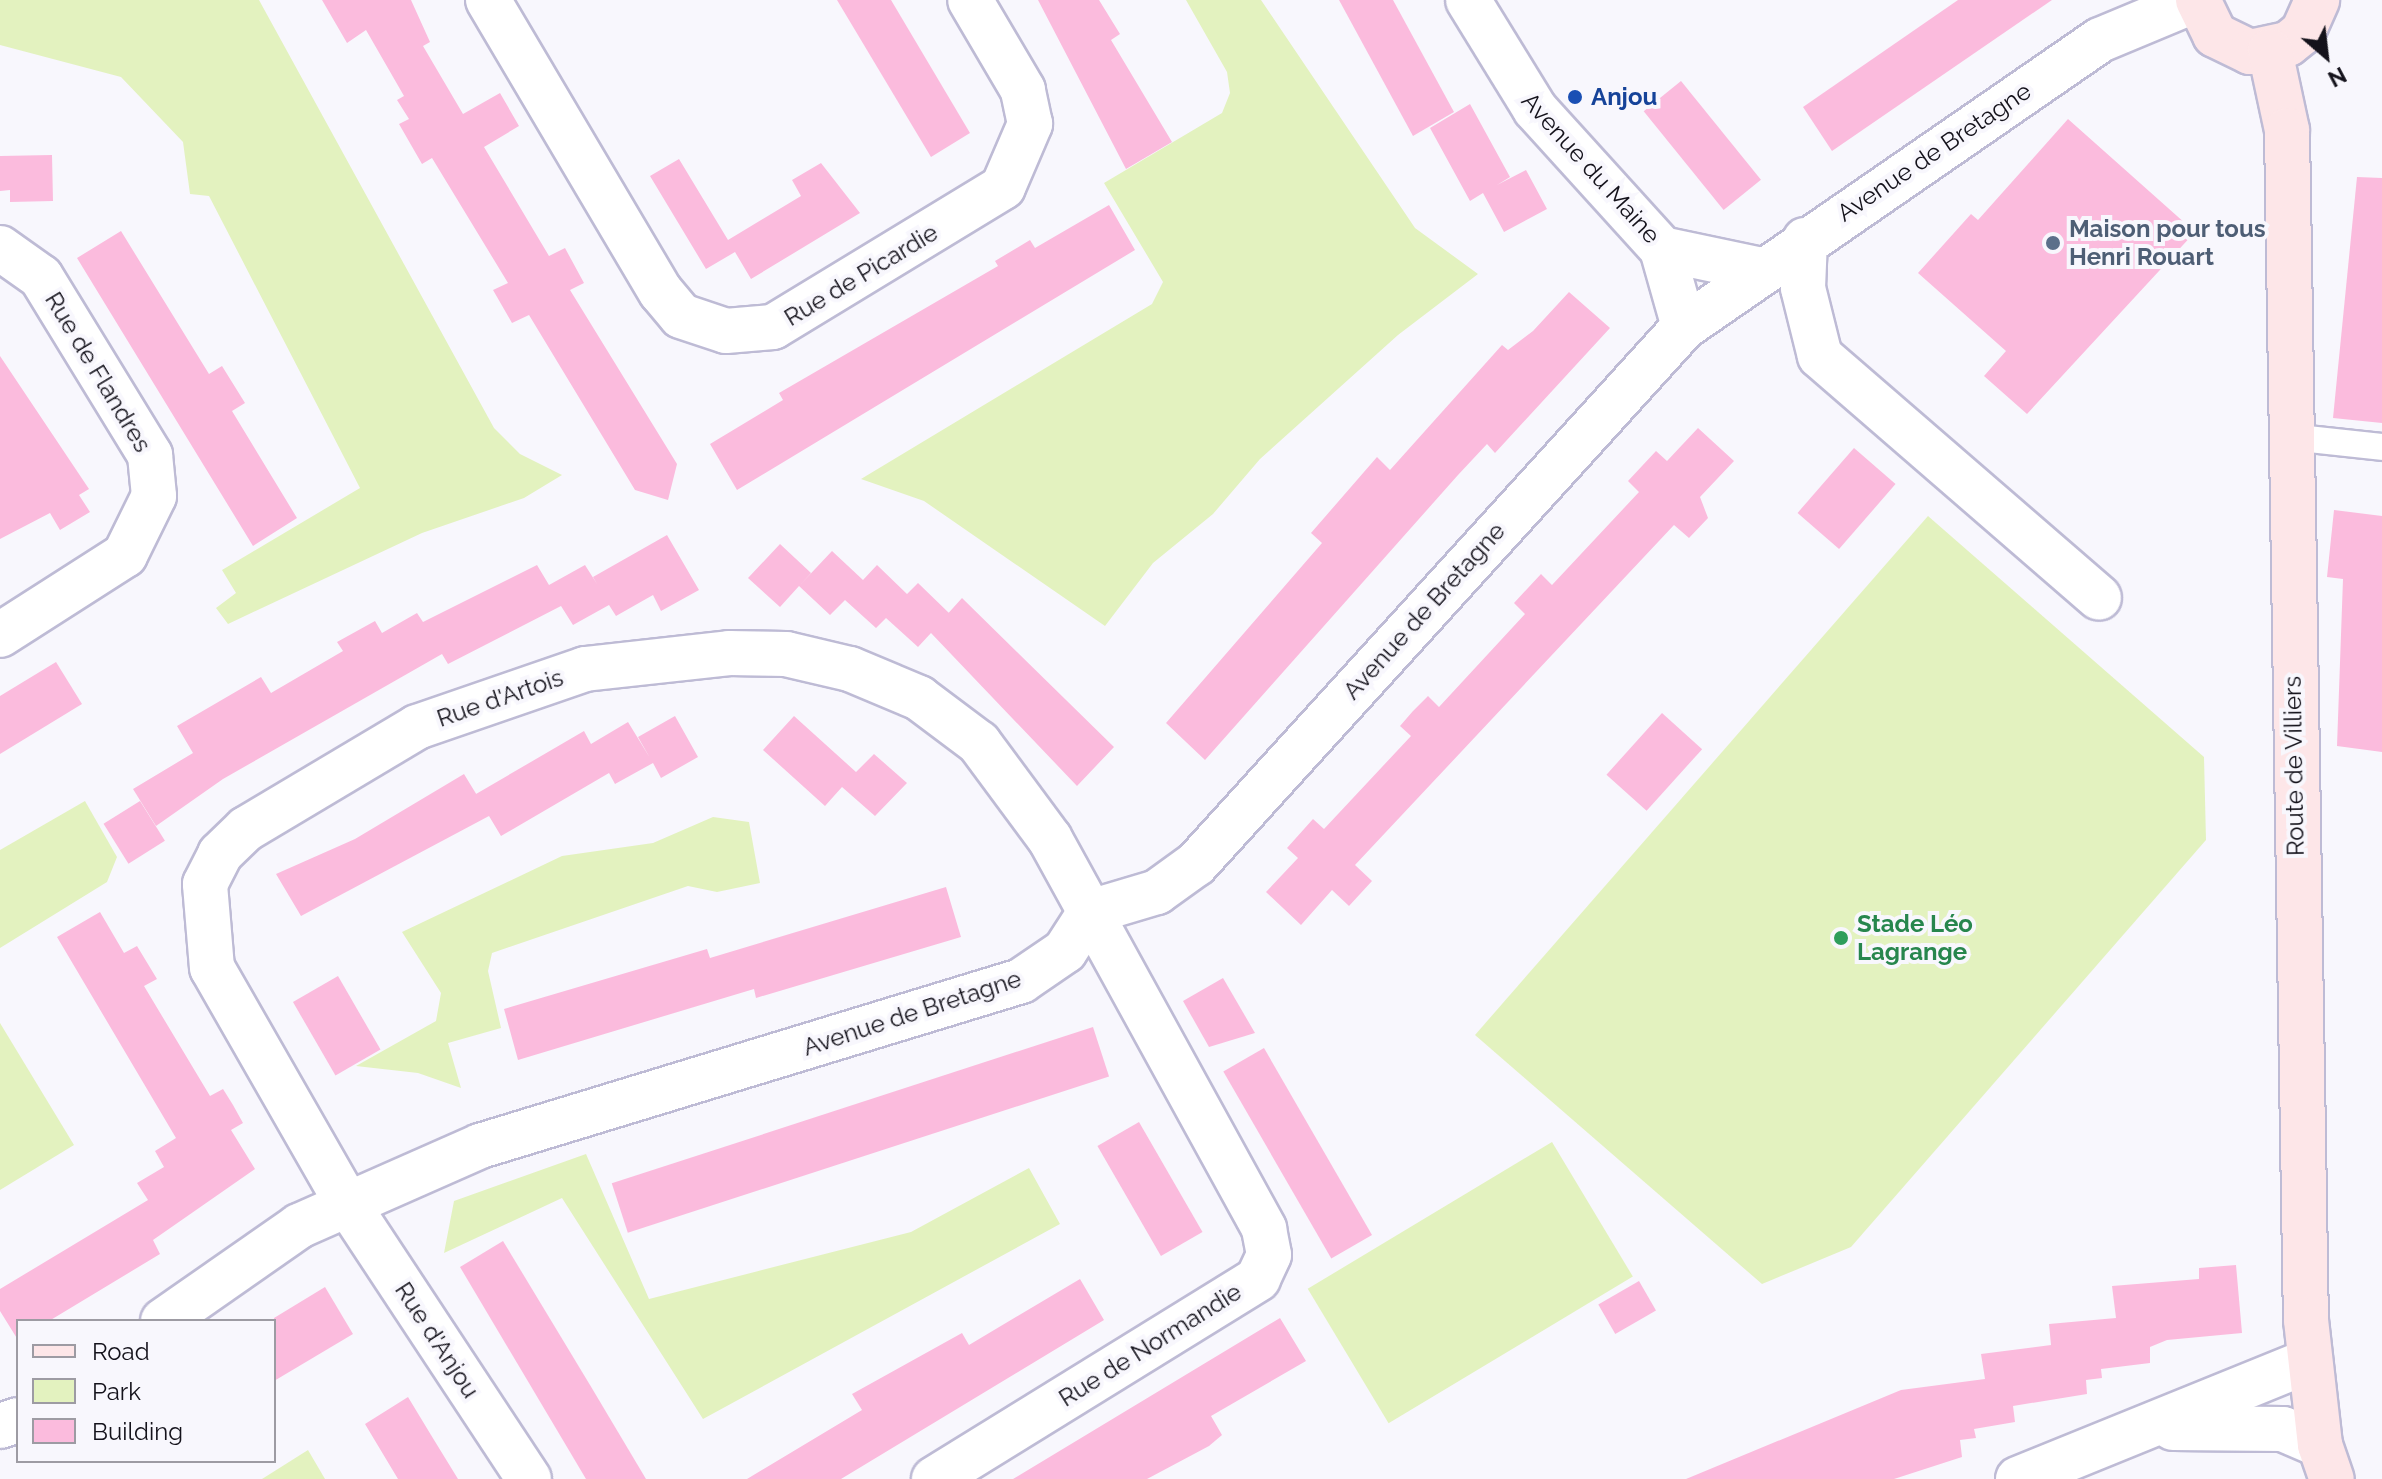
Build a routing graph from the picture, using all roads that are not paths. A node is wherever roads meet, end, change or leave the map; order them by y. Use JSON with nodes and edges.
{"nodes":[{"id":1,"x":488,"y":0,"type":"edge"},
{"id":2,"x":970,"y":0,"type":"edge"},
{"id":3,"x":2197,"y":0,"type":"edge"},
{"id":4,"x":2317,"y":0,"type":"edge"},
{"id":5,"x":1486,"y":11,"type":"edge"},
{"id":6,"x":2270,"y":51,"type":"junction"},
{"id":7,"x":1805,"y":240,"type":"junction"},
{"id":8,"x":0,"y":248,"type":"edge"},
{"id":9,"x":1662,"y":249,"type":"junction"},
{"id":10,"x":1762,"y":270,"type":"junction"},
{"id":11,"x":1684,"y":327,"type":"junction"},
{"id":12,"x":2290,"y":437,"type":"junction"},
{"id":13,"x":2382,"y":447,"type":"edge"},
{"id":14,"x":2099,"y":598,"type":"dead end"},
{"id":15,"x":0,"y":635,"type":"edge"},
{"id":16,"x":1090,"y":912,"type":"junction"},
{"id":17,"x":345,"y":1200,"type":"junction"},
{"id":18,"x":166,"y":1319,"type":"edge"},
{"id":19,"x":2309,"y":1361,"type":"junction"},
{"id":20,"x":2154,"y":1427,"type":"junction"},
{"id":21,"x":2326,"y":1462,"type":"edge"},
{"id":22,"x":2087,"y":1465,"type":"edge"},
{"id":23,"x":529,"y":1479,"type":"edge"},
{"id":24,"x":934,"y":1479,"type":"edge"},
{"id":25,"x":2018,"y":1479,"type":"edge"}],
"edges":[{"from":1,"to":2,"type":"street","name":"Rue de Picardie"},
{"from":3,"to":6,"type":"main road"},
{"from":3,"to":7,"type":"street","name":"Avenue de Bretagne"},
{"from":4,"to":6,"type":"main road"},
{"from":5,"to":9,"type":"street","name":"Avenue du Maine"},
{"from":6,"to":12,"type":"main road","name":"Route de Villiers"},
{"from":7,"to":10,"type":"street","name":"Avenue de Bretagne"},
{"from":7,"to":14,"type":"street"},
{"from":8,"to":15,"type":"street","name":"Rue de Flandres"},
{"from":9,"to":10,"type":"street","name":"Avenue du Maine"},
{"from":9,"to":11,"type":"street"},
{"from":10,"to":11,"type":"street","name":"Avenue de Bretagne"},
{"from":11,"to":16,"type":"street","name":"Avenue de Bretagne"},
{"from":12,"to":13,"type":"lane"},
{"from":12,"to":19,"type":"main road","name":"Route de Villiers"},
{"from":16,"to":17,"type":"street","name":"Avenue de Bretagne"},
{"from":16,"to":17,"type":"street","name":"Rue d'Artois"},
{"from":16,"to":24,"type":"street","name":"Rue de Normandie"},
{"from":17,"to":18,"type":"street","name":"Avenue de Bretagne"},
{"from":17,"to":23,"type":"street","name":"Rue d'Anjou"},
{"from":19,"to":20,"type":"street"},
{"from":19,"to":21,"type":"main road","name":"Route de Villiers"},
{"from":20,"to":21,"type":"street"},
{"from":20,"to":22,"type":"street"},
{"from":22,"to":25,"type":"street"}]}
